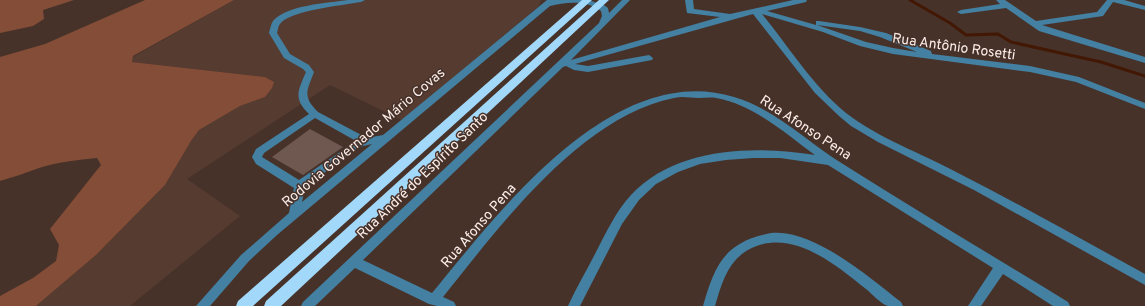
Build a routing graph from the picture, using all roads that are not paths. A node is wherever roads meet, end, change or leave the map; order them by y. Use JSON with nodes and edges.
{"nodes":[{"id":1,"x":361,"y":0,"type":"edge"},
{"id":2,"x":552,"y":0,"type":"edge"},
{"id":3,"x":584,"y":0,"type":"edge"},
{"id":4,"x":626,"y":0,"type":"edge"},
{"id":5,"x":689,"y":0,"type":"edge"},
{"id":6,"x":803,"y":0,"type":"edge"},
{"id":7,"x":1000,"y":0,"type":"edge"},
{"id":8,"x":1111,"y":0,"type":"edge"},
{"id":9,"x":1115,"y":0,"type":"edge"},
{"id":10,"x":603,"y":1,"type":"edge"},
{"id":11,"x":544,"y":3,"type":"edge"},
{"id":12,"x":1008,"y":5,"type":"junction"},
{"id":13,"x":1145,"y":8,"type":"edge"},
{"id":14,"x":758,"y":12,"type":"junction"},
{"id":15,"x":961,"y":12,"type":"dead end"},
{"id":16,"x":733,"y":16,"type":"junction"},
{"id":17,"x":1033,"y":24,"type":"junction"},
{"id":18,"x":602,"y":25,"type":"junction"},
{"id":19,"x":826,"y":27,"type":"junction"},
{"id":20,"x":912,"y":51,"type":"junction"},
{"id":21,"x":649,"y":58,"type":"dead end"},
{"id":22,"x":1145,"y":60,"type":"edge"},
{"id":23,"x":563,"y":65,"type":"junction"},
{"id":24,"x":1145,"y":106,"type":"edge"},
{"id":25,"x":315,"y":114,"type":"junction"},
{"id":26,"x":387,"y":138,"type":"junction"},
{"id":27,"x":364,"y":141,"type":"junction"},
{"id":28,"x":832,"y":162,"type":"junction"},
{"id":29,"x":300,"y":186,"type":"junction"},
{"id":30,"x":294,"y":214,"type":"junction"},
{"id":31,"x":354,"y":261,"type":"junction"},
{"id":32,"x":1001,"y":267,"type":"junction"},
{"id":33,"x":1145,"y":280,"type":"edge"},
{"id":34,"x":441,"y":304,"type":"edge"},
{"id":35,"x":202,"y":306,"type":"edge"},
{"id":36,"x":243,"y":306,"type":"edge"},
{"id":37,"x":271,"y":306,"type":"edge"},
{"id":38,"x":307,"y":306,"type":"edge"},
{"id":39,"x":574,"y":306,"type":"edge"},
{"id":40,"x":709,"y":306,"type":"edge"},
{"id":41,"x":897,"y":306,"type":"edge"},
{"id":42,"x":974,"y":306,"type":"edge"},
{"id":43,"x":1064,"y":306,"type":"edge"}],
"edges":[{"from":1,"to":25,"type":"street"},
{"from":2,"to":11,"type":"street","name":"Rodovia Governador Mário Covas"},
{"from":3,"to":11,"type":"street"},
{"from":3,"to":18,"type":"street"},
{"from":3,"to":36,"type":"highway"},
{"from":4,"to":18,"type":"street","name":"Rua André do Espírito Santo"},
{"from":5,"to":16,"type":"street"},
{"from":6,"to":14,"type":"street","name":"Rua André do Espírito Santo"},
{"from":7,"to":12,"type":"street"},
{"from":8,"to":17,"type":"street"},
{"from":9,"to":13,"type":"street"},
{"from":10,"to":37,"type":"highway"},
{"from":11,"to":26,"type":"street","name":"Rodovia Governador Mário Covas"},
{"from":12,"to":15,"type":"street"},
{"from":12,"to":17,"type":"street"},
{"from":14,"to":16,"type":"street","name":"Rua André do Espírito Santo"},
{"from":14,"to":19,"type":"street","name":"Rua Antônio Rosetti"},
{"from":14,"to":33,"type":"street"},
{"from":16,"to":23,"type":"street","name":"Rua André do Espírito Santo"},
{"from":17,"to":22,"type":"street"},
{"from":18,"to":23,"type":"street","name":"Rua André do Espírito Santo"},
{"from":19,"to":20,"type":"street","name":"Rua Antônio Rosetti"},
{"from":19,"to":20,"type":"street"},
{"from":20,"to":24,"type":"street","name":"Rua Antônio Rosetti"},
{"from":21,"to":23,"type":"street"},
{"from":23,"to":31,"type":"street","name":"Rua André do Espírito Santo"},
{"from":25,"to":27,"type":"street"},
{"from":25,"to":29,"type":"street"},
{"from":26,"to":27,"type":"street"},
{"from":26,"to":30,"type":"street","name":"Rodovia Governador Mário Covas"},
{"from":27,"to":29,"type":"street"},
{"from":28,"to":32,"type":"street","name":"Rua Afonso Pena"},
{"from":28,"to":34,"type":"street","name":"Rua Afonso Pena"},
{"from":28,"to":39,"type":"street"},
{"from":29,"to":30,"type":"street"},
{"from":30,"to":35,"type":"street","name":"Rodovia Governador Mário Covas"},
{"from":31,"to":34,"type":"street"},
{"from":31,"to":38,"type":"street","name":"Rua André do Espírito Santo"},
{"from":32,"to":42,"type":"street"},
{"from":32,"to":43,"type":"street","name":"Rua Afonso Pena"},
{"from":40,"to":41,"type":"street"}]}
